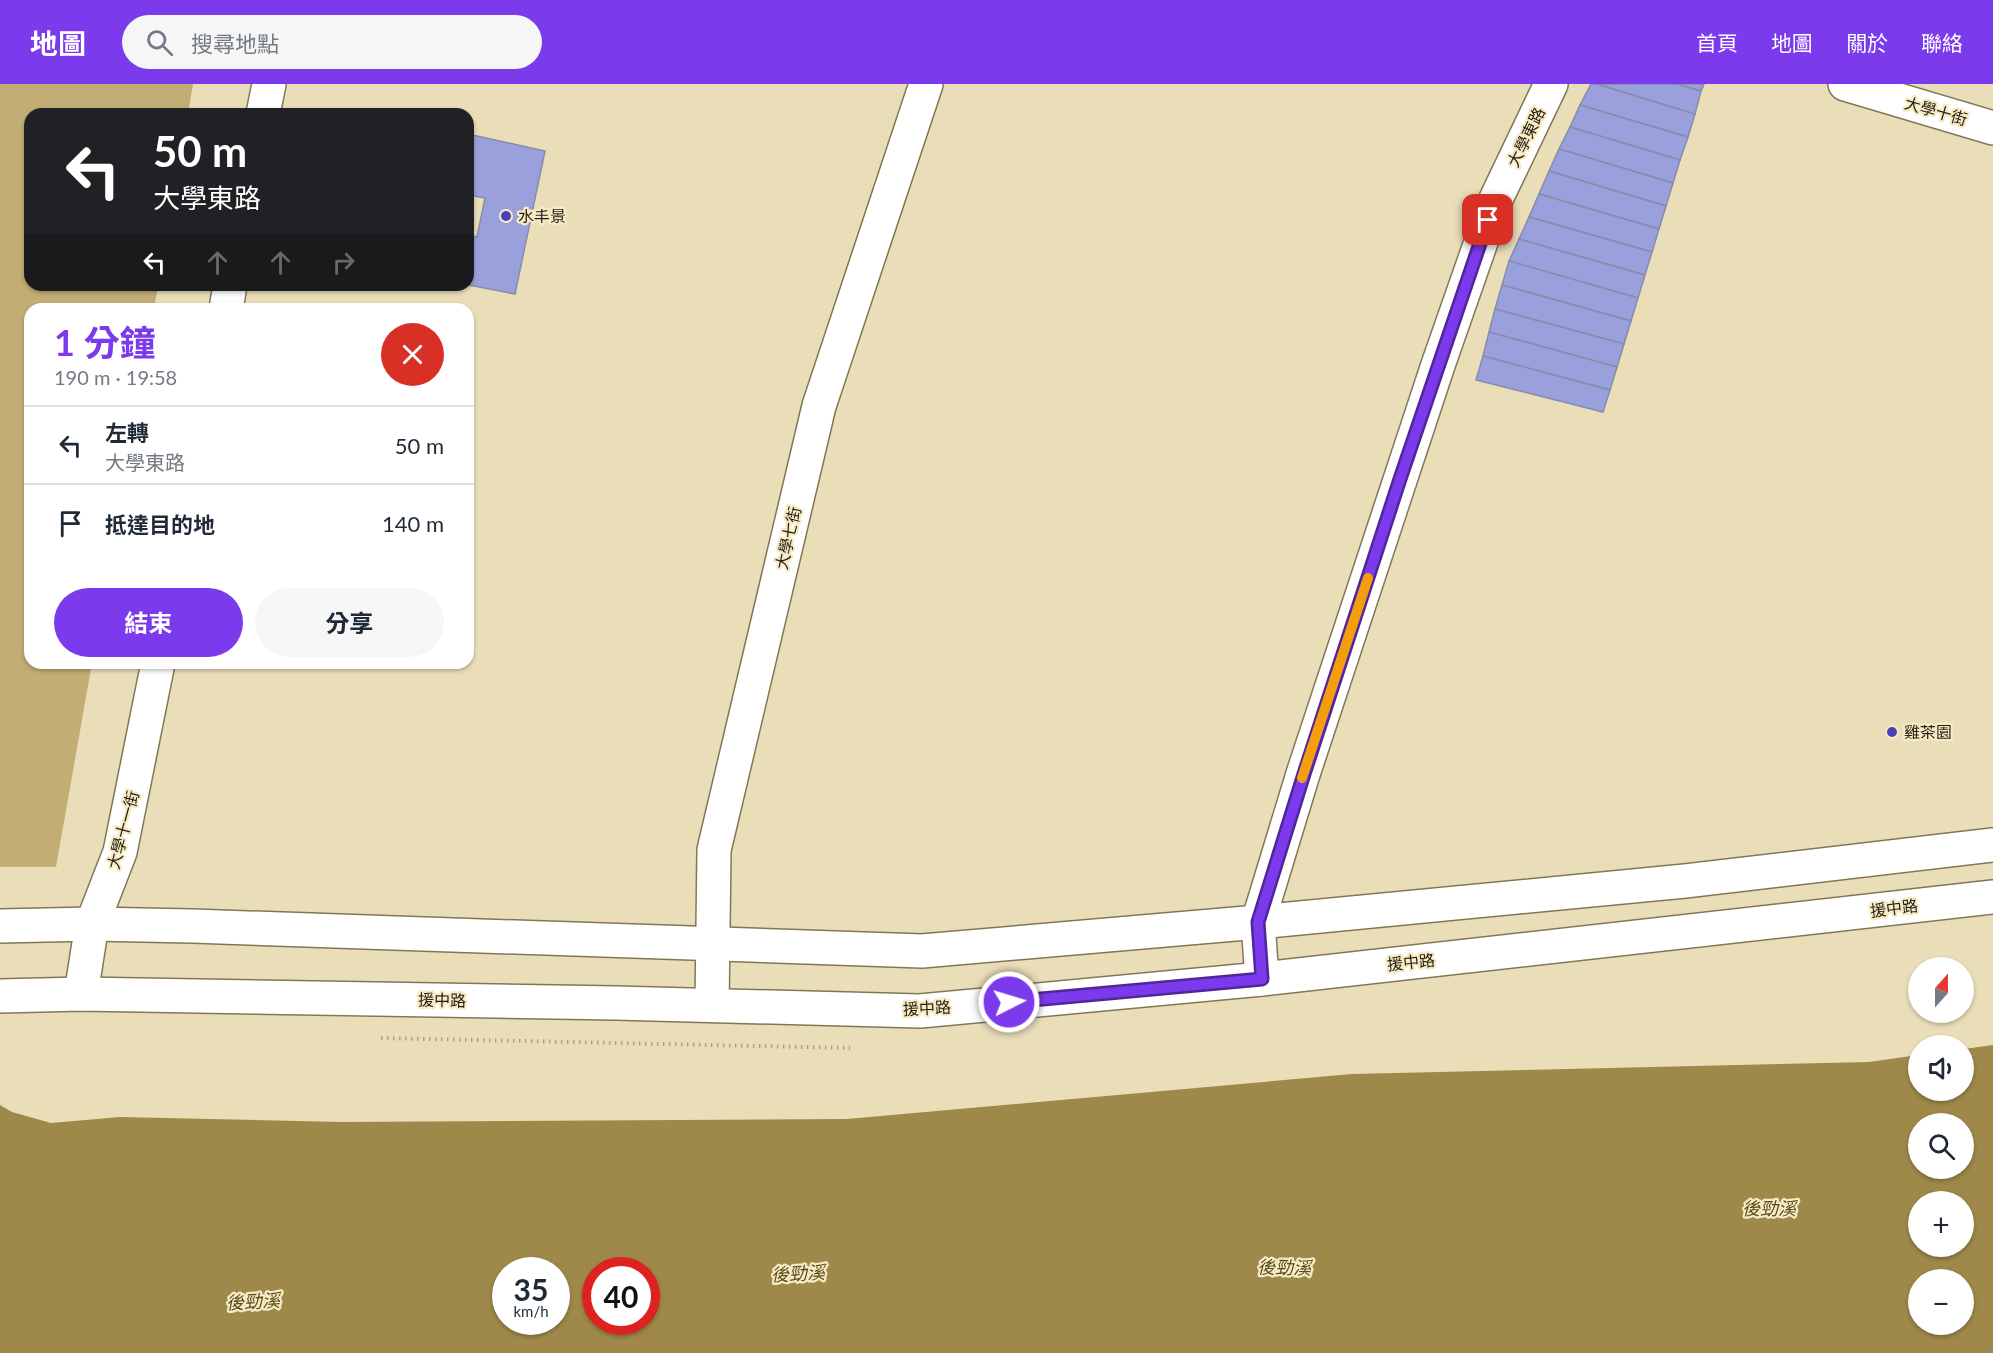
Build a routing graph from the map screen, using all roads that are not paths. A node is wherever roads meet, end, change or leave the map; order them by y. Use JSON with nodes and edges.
{"nodes":[{"id":1,"x":269,"y":84,"type":"edge"},
{"id":2,"x":926,"y":84,"type":"edge"},
{"id":3,"x":1551,"y":84,"type":"edge"},
{"id":4,"x":1845,"y":84,"type":"edge"},
{"id":5,"x":264,"y":108,"type":"edge"},
{"id":6,"x":1993,"y":128,"type":"edge"},
{"id":7,"x":157,"y":669,"type":"edge"},
{"id":8,"x":1993,"y":845,"type":"edge"},
{"id":9,"x":1993,"y":897,"type":"edge"},
{"id":10,"x":1258,"y":922,"type":"junction"},
{"id":11,"x":92,"y":924,"type":"junction"},
{"id":12,"x":0,"y":926,"type":"edge"},
{"id":13,"x":712,"y":942,"type":"junction"},
{"id":14,"x":1262,"y":979,"type":"junction"},
{"id":15,"x":81,"y":994,"type":"junction"},
{"id":16,"x":0,"y":996,"type":"edge"},
{"id":17,"x":712,"y":1005,"type":"junction"}],
"edges":[{"from":1,"to":5,"type":"street"},
{"from":2,"to":13,"type":"street","name":"大學七街"},
{"from":3,"to":10,"type":"street","name":"大學東路"},
{"from":4,"to":6,"type":"street","name":"大學十街"},
{"from":7,"to":11,"type":"street","name":"大學十一街"},
{"from":8,"to":10,"type":"street"},
{"from":9,"to":14,"type":"street","name":"援中路"},
{"from":10,"to":13,"type":"street"},
{"from":10,"to":14,"type":"street","name":"大學東路"},
{"from":11,"to":12,"type":"street"},
{"from":11,"to":13,"type":"street"},
{"from":11,"to":15,"type":"street","name":"大學十一街"},
{"from":13,"to":17,"type":"street","name":"大學七街"},
{"from":14,"to":17,"type":"street","name":"援中路"},
{"from":15,"to":16,"type":"street","name":"援中路"},
{"from":15,"to":17,"type":"street","name":"援中路"}]}
